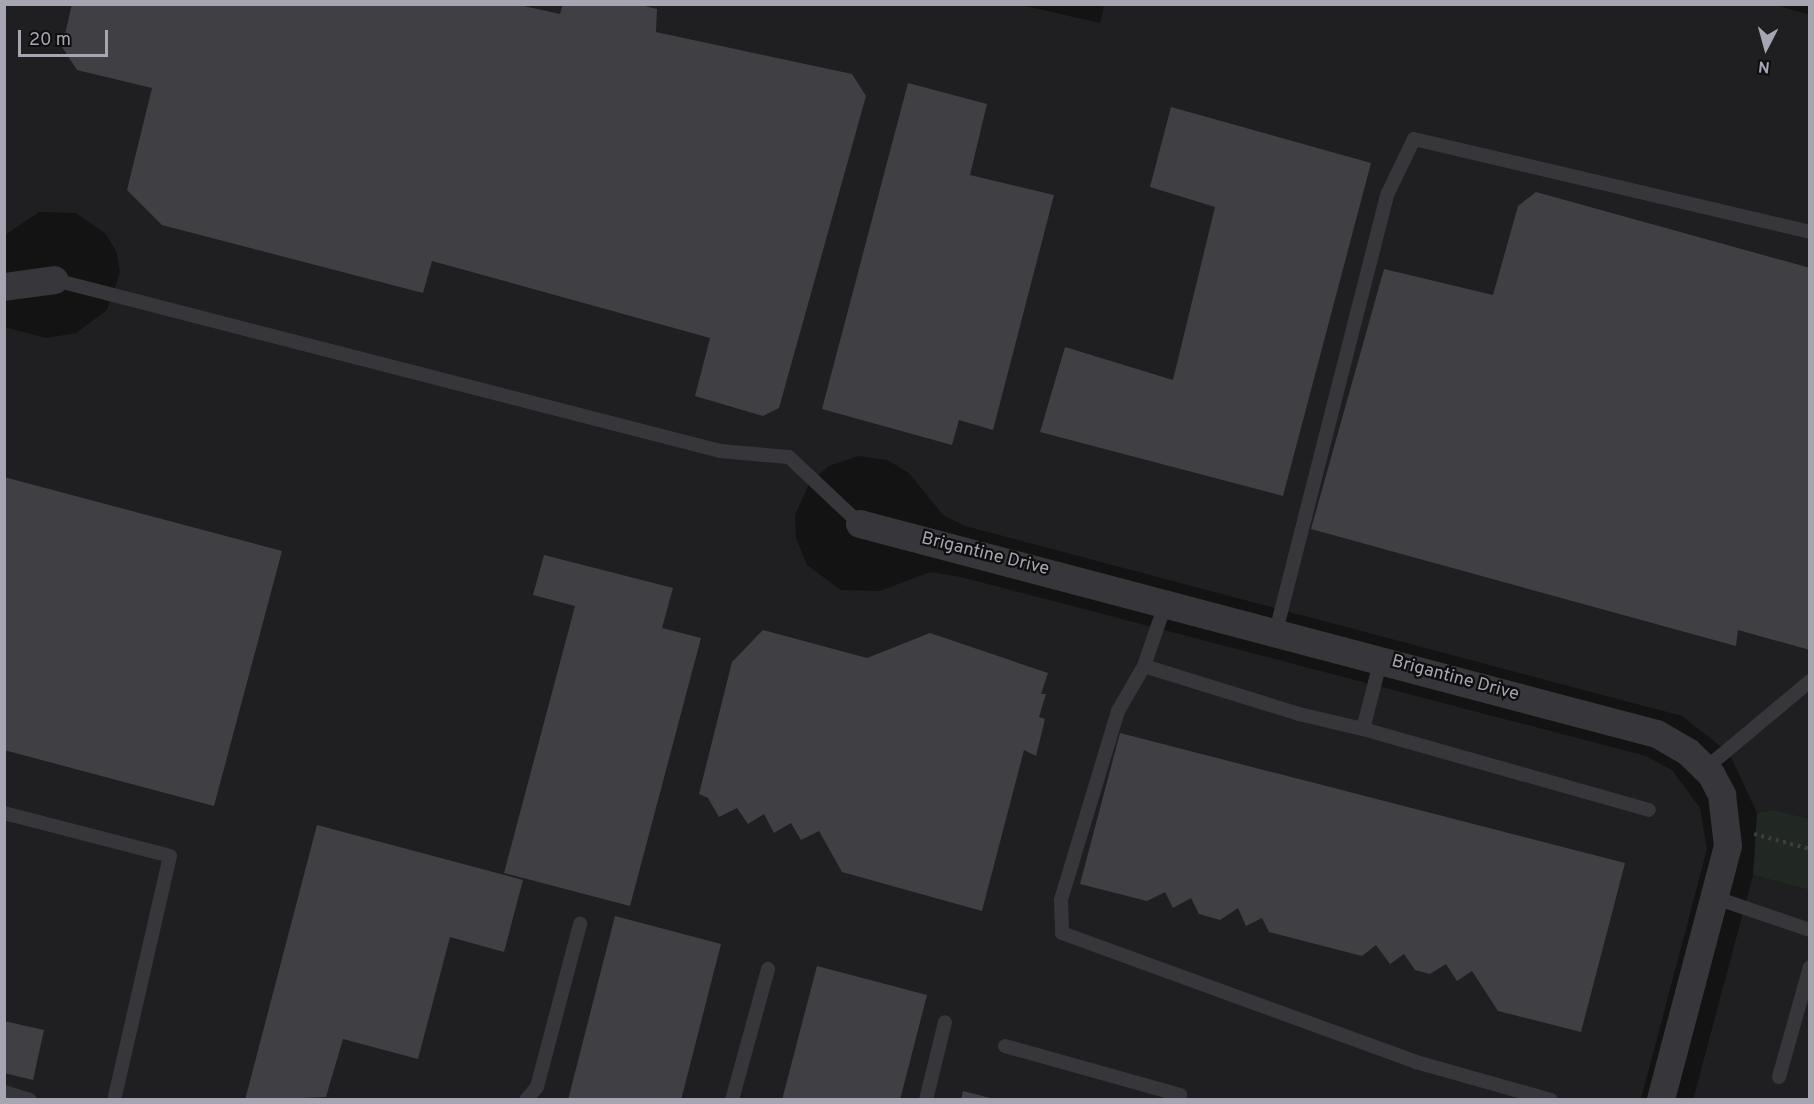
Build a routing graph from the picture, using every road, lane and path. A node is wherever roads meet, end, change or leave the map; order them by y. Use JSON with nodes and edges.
{"nodes":[{"id":1,"x":1809,"y":232,"type":"edge"},
{"id":2,"x":55,"y":280,"type":"joint"},
{"id":3,"x":4,"y":287,"type":"edge"},
{"id":4,"x":860,"y":524,"type":"joint"},
{"id":5,"x":1166,"y":602,"type":"junction"},
{"id":6,"x":1276,"y":631,"type":"junction"},
{"id":7,"x":1381,"y":659,"type":"junction"},
{"id":8,"x":1144,"y":666,"type":"junction"},
{"id":9,"x":1809,"y":681,"type":"edge"},
{"id":10,"x":1363,"y":729,"type":"junction"},
{"id":11,"x":1706,"y":768,"type":"junction"},
{"id":12,"x":1649,"y":810,"type":"dead end"},
{"id":13,"x":4,"y":813,"type":"edge"},
{"id":14,"x":1728,"y":825,"type":"junction"},
{"id":15,"x":1809,"y":849,"type":"edge"},
{"id":16,"x":1716,"y":898,"type":"junction"},
{"id":17,"x":580,"y":924,"type":"dead end"},
{"id":18,"x":1809,"y":930,"type":"edge"},
{"id":19,"x":1809,"y":968,"type":"edge"},
{"id":20,"x":768,"y":969,"type":"dead end"},
{"id":21,"x":945,"y":1022,"type":"dead end"},
{"id":22,"x":1005,"y":1046,"type":"dead end"},
{"id":23,"x":1779,"y":1077,"type":"dead end"},
{"id":24,"x":4,"y":1092,"type":"edge"},
{"id":25,"x":30,"y":1100,"type":"edge"},
{"id":26,"x":114,"y":1100,"type":"edge"},
{"id":27,"x":526,"y":1100,"type":"edge"},
{"id":28,"x":732,"y":1100,"type":"edge"},
{"id":29,"x":926,"y":1100,"type":"edge"},
{"id":30,"x":1179,"y":1100,"type":"edge"},
{"id":31,"x":1551,"y":1100,"type":"edge"},
{"id":32,"x":1661,"y":1100,"type":"edge"}],
"edges":[{"from":1,"to":6,"type":"lane"},
{"from":2,"to":3,"type":"street"},
{"from":2,"to":4,"type":"lane"},
{"from":4,"to":5,"type":"street","name":"Brigantine Drive"},
{"from":5,"to":6,"type":"street","name":"Brigantine Drive"},
{"from":5,"to":8,"type":"lane"},
{"from":6,"to":7,"type":"street","name":"Brigantine Drive"},
{"from":7,"to":10,"type":"lane"},
{"from":7,"to":11,"type":"street","name":"Brigantine Drive"},
{"from":8,"to":10,"type":"lane"},
{"from":8,"to":31,"type":"lane"},
{"from":9,"to":11,"type":"lane"},
{"from":10,"to":12,"type":"lane"},
{"from":11,"to":14,"type":"street","name":"Brigantine Drive"},
{"from":13,"to":26,"type":"lane"},
{"from":14,"to":15,"type":"path"},
{"from":14,"to":16,"type":"street","name":"Brigantine Drive"},
{"from":16,"to":18,"type":"lane"},
{"from":16,"to":32,"type":"street","name":"Brigantine Drive"},
{"from":17,"to":27,"type":"lane"},
{"from":19,"to":23,"type":"lane"},
{"from":20,"to":28,"type":"lane"},
{"from":21,"to":29,"type":"lane"},
{"from":22,"to":30,"type":"lane"},
{"from":24,"to":25,"type":"lane"}]}
